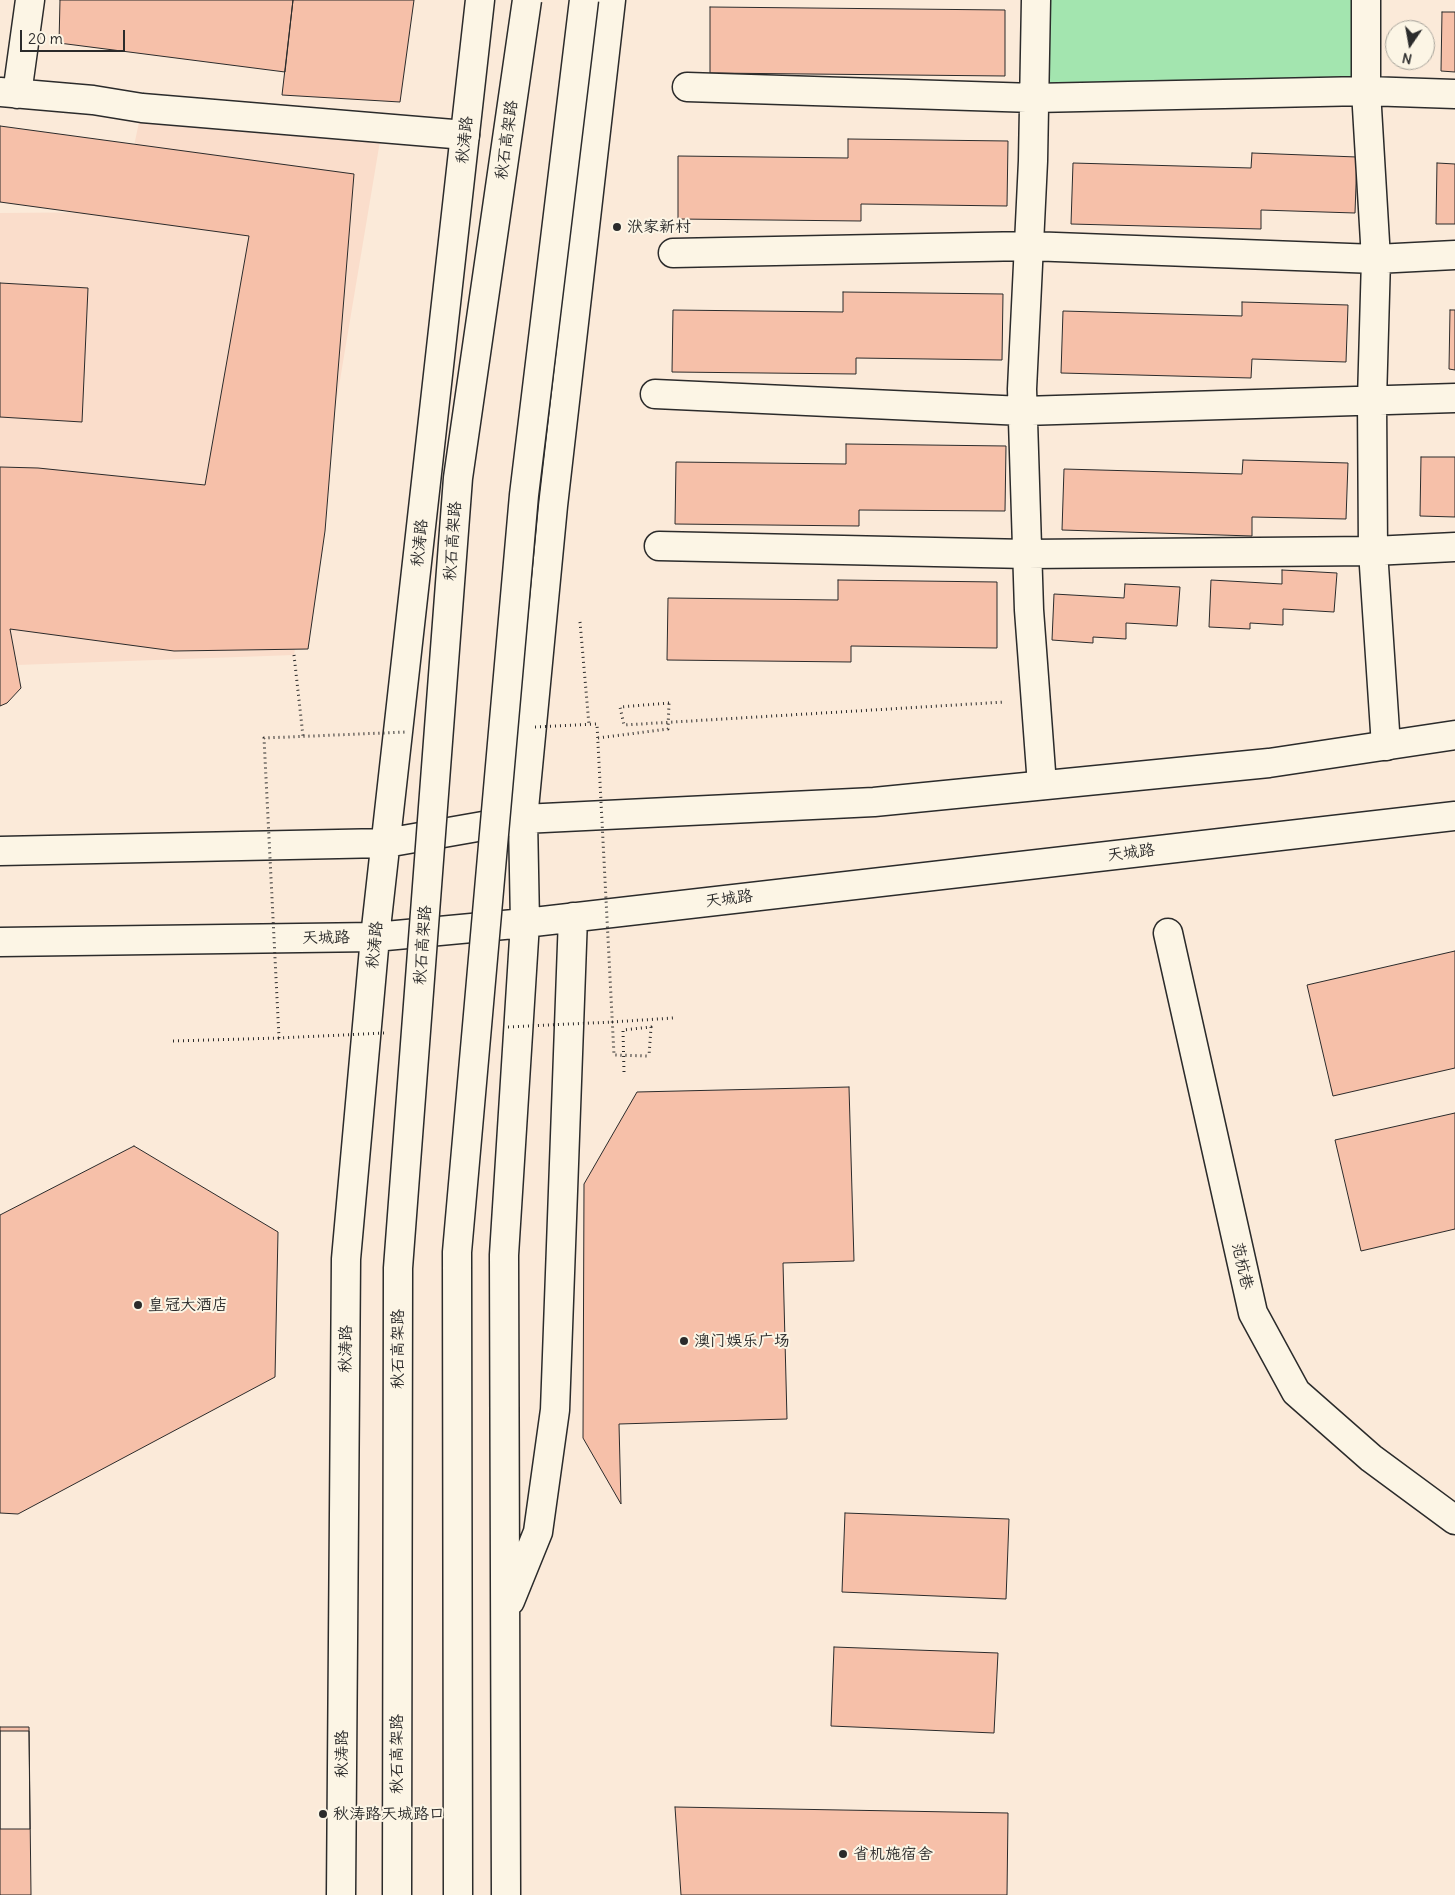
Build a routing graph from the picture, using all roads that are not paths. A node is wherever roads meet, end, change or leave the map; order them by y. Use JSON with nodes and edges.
{"nodes":[{"id":1,"x":30,"y":0,"type":"edge"},
{"id":2,"x":480,"y":0,"type":"edge"},
{"id":3,"x":526,"y":0,"type":"edge"},
{"id":4,"x":584,"y":0,"type":"edge"},
{"id":5,"x":611,"y":0,"type":"edge"},
{"id":6,"x":1036,"y":0,"type":"edge"},
{"id":7,"x":1366,"y":0,"type":"edge"},
{"id":8,"x":687,"y":87,"type":"dead end"},
{"id":9,"x":1366,"y":91,"type":"junction"},
{"id":10,"x":9,"y":93,"type":"edge"},
{"id":11,"x":1455,"y":94,"type":"edge"},
{"id":12,"x":1034,"y":98,"type":"junction"},
{"id":13,"x":465,"y":134,"type":"junction"},
{"id":14,"x":1029,"y":246,"type":"junction"},
{"id":15,"x":673,"y":253,"type":"dead end"},
{"id":16,"x":1455,"y":255,"type":"edge"},
{"id":17,"x":1376,"y":259,"type":"junction"},
{"id":18,"x":655,"y":394,"type":"dead end"},
{"id":19,"x":1455,"y":398,"type":"edge"},
{"id":20,"x":1372,"y":400,"type":"junction"},
{"id":21,"x":1023,"y":411,"type":"junction"},
{"id":22,"x":659,"y":546,"type":"dead end"},
{"id":23,"x":1455,"y":547,"type":"edge"},
{"id":24,"x":1373,"y":551,"type":"junction"},
{"id":25,"x":1027,"y":554,"type":"junction"},
{"id":26,"x":1455,"y":735,"type":"edge"},
{"id":27,"x":1386,"y":746,"type":"junction"},
{"id":28,"x":1042,"y":786,"type":"junction"},
{"id":29,"x":1455,"y":816,"type":"edge"},
{"id":30,"x":523,"y":819,"type":"junction"},
{"id":31,"x":386,"y":843,"type":"junction"},
{"id":32,"x":0,"y":851,"type":"edge"},
{"id":33,"x":573,"y":917,"type":"junction"},
{"id":34,"x":525,"y":923,"type":"junction"},
{"id":35,"x":1168,"y":932,"type":"dead end"},
{"id":36,"x":375,"y":937,"type":"junction"},
{"id":37,"x":0,"y":942,"type":"edge"},
{"id":38,"x":1455,"y":1520,"type":"edge"},
{"id":39,"x":505,"y":1612,"type":"junction"},
{"id":40,"x":341,"y":1895,"type":"edge"},
{"id":41,"x":397,"y":1895,"type":"edge"},
{"id":42,"x":458,"y":1895,"type":"edge"},
{"id":43,"x":506,"y":1895,"type":"edge"}],
"edges":[{"from":1,"to":10,"type":"main road"},
{"from":2,"to":13,"type":"main road","name":"秋涛路"},
{"from":3,"to":41,"type":"main road","name":"秋石高架路","bridge":true},
{"from":4,"to":42,"type":"main road","bridge":true},
{"from":5,"to":30,"type":"main road"},
{"from":6,"to":12,"type":"main road"},
{"from":7,"to":9,"type":"main road"},
{"from":8,"to":12,"type":"main road"},
{"from":9,"to":11,"type":"main road"},
{"from":9,"to":12,"type":"main road"},
{"from":9,"to":17,"type":"main road"},
{"from":10,"to":13,"type":"main road"},
{"from":12,"to":14,"type":"main road"},
{"from":13,"to":31,"type":"main road","name":"秋涛路"},
{"from":14,"to":15,"type":"main road"},
{"from":14,"to":17,"type":"main road"},
{"from":14,"to":21,"type":"main road"},
{"from":16,"to":17,"type":"main road"},
{"from":17,"to":20,"type":"main road"},
{"from":18,"to":21,"type":"main road"},
{"from":19,"to":20,"type":"main road"},
{"from":20,"to":21,"type":"main road"},
{"from":20,"to":24,"type":"main road"},
{"from":21,"to":25,"type":"main road"},
{"from":22,"to":25,"type":"main road"},
{"from":23,"to":24,"type":"main road"},
{"from":24,"to":25,"type":"main road"},
{"from":24,"to":27,"type":"main road"},
{"from":25,"to":28,"type":"main road"},
{"from":26,"to":27,"type":"main road"},
{"from":27,"to":28,"type":"main road"},
{"from":28,"to":30,"type":"main road"},
{"from":29,"to":33,"type":"main road","name":"天城路"},
{"from":30,"to":31,"type":"main road"},
{"from":30,"to":34,"type":"main road"},
{"from":31,"to":32,"type":"main road"},
{"from":31,"to":36,"type":"main road","name":"秋涛路"},
{"from":33,"to":34,"type":"main road","name":"天城路"},
{"from":33,"to":39,"type":"main road"},
{"from":34,"to":36,"type":"main road","name":"天城路"},
{"from":34,"to":39,"type":"main road"},
{"from":35,"to":38,"type":"main road","name":"范杭巷"},
{"from":36,"to":37,"type":"main road","name":"天城路"},
{"from":36,"to":40,"type":"main road","name":"秋涛路"},
{"from":39,"to":43,"type":"main road"}]}
